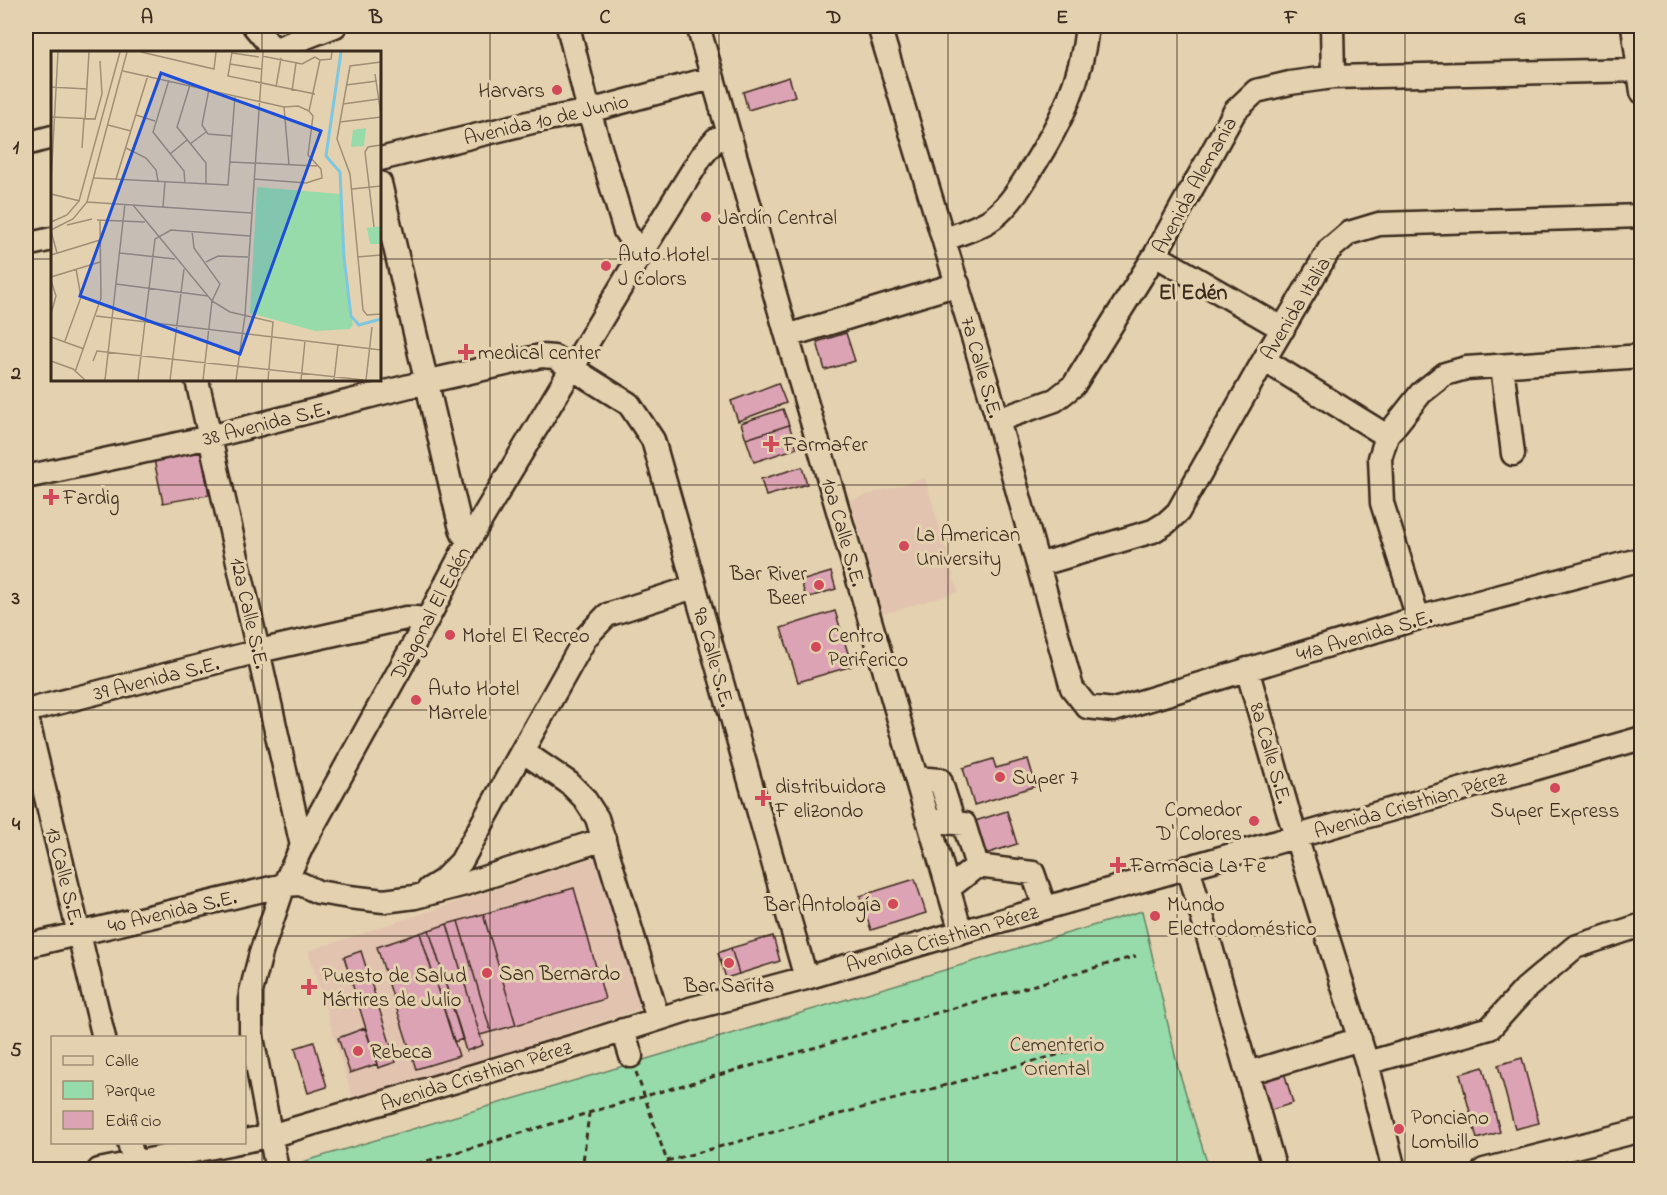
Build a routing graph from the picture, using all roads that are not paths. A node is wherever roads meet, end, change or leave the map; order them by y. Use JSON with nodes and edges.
{"nodes":[{"id":1,"x":254,"y":26,"type":"edge"},
{"id":2,"x":335,"y":26,"type":"edge"},
{"id":3,"x":568,"y":26,"type":"edge"},
{"id":4,"x":698,"y":26,"type":"edge"},
{"id":5,"x":879,"y":26,"type":"edge"},
{"id":6,"x":1088,"y":26,"type":"edge"},
{"id":7,"x":1332,"y":26,"type":"edge"},
{"id":8,"x":1633,"y":26,"type":"edge"},
{"id":9,"x":271,"y":51,"type":"edge"},
{"id":10,"x":1639,"y":70,"type":"junction"},
{"id":11,"x":1333,"y":77,"type":"junction"},
{"id":12,"x":712,"y":78,"type":"junction"},
{"id":13,"x":1641,"y":92,"type":"edge"},
{"id":14,"x":589,"y":111,"type":"junction"},
{"id":15,"x":728,"y":133,"type":"junction"},
{"id":16,"x":51,"y":137,"type":"edge"},
{"id":17,"x":26,"y":144,"type":"edge"},
{"id":18,"x":381,"y":159,"type":"edge"},
{"id":19,"x":381,"y":187,"type":"edge"},
{"id":20,"x":1641,"y":216,"type":"edge"},
{"id":21,"x":51,"y":239,"type":"edge"},
{"id":22,"x":944,"y":240,"type":"junction"},
{"id":23,"x":26,"y":245,"type":"edge"},
{"id":24,"x":643,"y":250,"type":"junction"},
{"id":25,"x":1155,"y":255,"type":"junction"},
{"id":26,"x":958,"y":284,"type":"junction"},
{"id":27,"x":1283,"y":329,"type":"junction"},
{"id":28,"x":787,"y":336,"type":"junction"},
{"id":29,"x":1641,"y":356,"type":"edge"},
{"id":30,"x":1264,"y":360,"type":"junction"},
{"id":31,"x":1502,"y":366,"type":"junction"},
{"id":32,"x":573,"y":369,"type":"junction"},
{"id":33,"x":197,"y":381,"type":"edge"},
{"id":34,"x":425,"y":382,"type":"junction"},
{"id":35,"x":998,"y":420,"type":"junction"},
{"id":36,"x":1387,"y":436,"type":"junction"},
{"id":37,"x":210,"y":437,"type":"junction"},
{"id":38,"x":1513,"y":454,"type":"dead end"},
{"id":39,"x":26,"y":477,"type":"edge"},
{"id":40,"x":470,"y":540,"type":"junction"},
{"id":41,"x":1641,"y":559,"type":"edge"},
{"id":42,"x":1038,"y":565,"type":"junction"},
{"id":43,"x":694,"y":587,"type":"junction"},
{"id":44,"x":1418,"y":618,"type":"junction"},
{"id":45,"x":426,"y":622,"type":"junction"},
{"id":46,"x":259,"y":651,"type":"junction"},
{"id":47,"x":1247,"y":669,"type":"junction"},
{"id":48,"x":1087,"y":708,"type":"joint"},
{"id":49,"x":26,"y":713,"type":"edge"},
{"id":50,"x":1641,"y":738,"type":"edge"},
{"id":51,"x":522,"y":751,"type":"junction"},
{"id":52,"x":916,"y":778,"type":"junction"},
{"id":53,"x":928,"y":820,"type":"junction"},
{"id":54,"x":954,"y":823,"type":"junction"},
{"id":55,"x":1296,"y":836,"type":"junction"},
{"id":56,"x":604,"y":839,"type":"junction"},
{"id":57,"x":302,"y":846,"type":"junction"},
{"id":58,"x":977,"y":866,"type":"junction"},
{"id":59,"x":1188,"y":867,"type":"junction"},
{"id":60,"x":284,"y":885,"type":"junction"},
{"id":61,"x":948,"y":889,"type":"junction"},
{"id":62,"x":415,"y":897,"type":"junction"},
{"id":63,"x":1045,"y":908,"type":"junction"},
{"id":64,"x":1641,"y":925,"type":"edge"},
{"id":65,"x":961,"y":932,"type":"junction"},
{"id":66,"x":79,"y":933,"type":"junction"},
{"id":67,"x":26,"y":946,"type":"edge"},
{"id":68,"x":806,"y":978,"type":"junction"},
{"id":69,"x":658,"y":1019,"type":"junction"},
{"id":70,"x":623,"y":1030,"type":"junction"},
{"id":71,"x":104,"y":1036,"type":"edge"},
{"id":72,"x":1360,"y":1039,"type":"junction"},
{"id":73,"x":631,"y":1056,"type":"road end"},
{"id":74,"x":1367,"y":1063,"type":"junction"},
{"id":75,"x":1248,"y":1073,"type":"junction"},
{"id":76,"x":1641,"y":1130,"type":"edge"},
{"id":77,"x":270,"y":1137,"type":"junction"},
{"id":78,"x":246,"y":1141,"type":"edge"},
{"id":79,"x":231,"y":1144,"type":"edge"},
{"id":80,"x":133,"y":1158,"type":"edge"},
{"id":81,"x":99,"y":1170,"type":"edge"},
{"id":82,"x":277,"y":1170,"type":"edge"},
{"id":83,"x":1275,"y":1170,"type":"edge"},
{"id":84,"x":1394,"y":1170,"type":"edge"},
{"id":85,"x":1484,"y":1170,"type":"edge"}],
"edges":[{"from":1,"to":9,"type":"street"},
{"from":2,"to":9,"type":"street"},
{"from":3,"to":14,"type":"street"},
{"from":4,"to":12,"type":"street"},
{"from":5,"to":22,"type":"street","name":"7a Calle S.E."},
{"from":6,"to":22,"type":"street"},
{"from":7,"to":11,"type":"street"},
{"from":8,"to":10,"type":"street"},
{"from":10,"to":11,"type":"street","name":"Avenida Alemania"},
{"from":10,"to":13,"type":"street"},
{"from":11,"to":25,"type":"street","name":"Avenida Alemania"},
{"from":12,"to":14,"type":"street","name":"Avenida 10 de Junio"},
{"from":12,"to":15,"type":"street"},
{"from":14,"to":18,"type":"street","name":"Avenida 10 de Junio"},
{"from":14,"to":24,"type":"street"},
{"from":15,"to":24,"type":"street","name":"Diagonal El Edén"},
{"from":15,"to":28,"type":"street","name":"10a Calle S.E."},
{"from":16,"to":17,"type":"street"},
{"from":19,"to":34,"type":"street"},
{"from":20,"to":27,"type":"street","name":"Avenida Italia"},
{"from":21,"to":23,"type":"street"},
{"from":22,"to":26,"type":"street","name":"7a Calle S.E."},
{"from":24,"to":32,"type":"street","name":"Diagonal El Edén"},
{"from":25,"to":27,"type":"street"},
{"from":25,"to":35,"type":"street","name":"Avenida Alemania"},
{"from":26,"to":28,"type":"street"},
{"from":26,"to":35,"type":"street","name":"7a Calle S.E."},
{"from":27,"to":30,"type":"street","name":"Avenida Italia"},
{"from":28,"to":52,"type":"street","name":"10a Calle S.E."},
{"from":29,"to":31,"type":"street"},
{"from":30,"to":36,"type":"street"},
{"from":30,"to":42,"type":"street","name":"Avenida Italia"},
{"from":31,"to":36,"type":"street"},
{"from":31,"to":38,"type":"street"},
{"from":32,"to":34,"type":"street","name":"38 Avenida S.E."},
{"from":32,"to":40,"type":"street","name":"Diagonal El Edén"},
{"from":32,"to":43,"type":"street","name":"9a Calle S.E."},
{"from":33,"to":37,"type":"street","name":"12a Calle S.E."},
{"from":34,"to":37,"type":"street","name":"38 Avenida S.E."},
{"from":34,"to":40,"type":"street"},
{"from":35,"to":42,"type":"street","name":"7a Calle S.E."},
{"from":36,"to":44,"type":"street"},
{"from":37,"to":39,"type":"street","name":"38 Avenida S.E."},
{"from":37,"to":46,"type":"street","name":"12a Calle S.E."},
{"from":40,"to":45,"type":"street","name":"Diagonal El Edén"},
{"from":41,"to":44,"type":"street","name":"41a Avenida S.E."},
{"from":42,"to":48,"type":"street","name":"7a Calle S.E."},
{"from":43,"to":51,"type":"street"},
{"from":43,"to":68,"type":"street","name":"9a Calle S.E."},
{"from":44,"to":47,"type":"street","name":"41a Avenida S.E."},
{"from":45,"to":46,"type":"street","name":"39 Avenida S.E."},
{"from":45,"to":57,"type":"street","name":"Diagonal El Edén"},
{"from":46,"to":49,"type":"street","name":"39 Avenida S.E."},
{"from":46,"to":57,"type":"street","name":"12a Calle S.E."},
{"from":47,"to":48,"type":"street","name":"41a Avenida S.E."},
{"from":47,"to":55,"type":"street","name":"8a Calle S.E."},
{"from":49,"to":66,"type":"street","name":"13 Calle S.E."},
{"from":50,"to":55,"type":"street","name":"Avenida Cristhian Pérez"},
{"from":51,"to":56,"type":"street"},
{"from":51,"to":62,"type":"street"},
{"from":52,"to":53,"type":"street","name":"10a Calle S.E."},
{"from":52,"to":54,"type":"street"},
{"from":53,"to":54,"type":"street"},
{"from":53,"to":61,"type":"street","name":"10a Calle S.E."},
{"from":54,"to":58,"type":"street"},
{"from":55,"to":59,"type":"street","name":"Avenida Cristhian Pérez"},
{"from":55,"to":72,"type":"street","name":"8a Calle S.E."},
{"from":56,"to":62,"type":"street"},
{"from":56,"to":69,"type":"street"},
{"from":57,"to":60,"type":"street","name":"Diagonal El Edén"},
{"from":58,"to":61,"type":"street"},
{"from":58,"to":63,"type":"street"},
{"from":59,"to":63,"type":"street","name":"Avenida Cristhian Pérez"},
{"from":59,"to":75,"type":"street"},
{"from":60,"to":62,"type":"street"},
{"from":60,"to":66,"type":"street","name":"40 Avenida S.E."},
{"from":60,"to":77,"type":"street","name":"Diagonal El Edén"},
{"from":61,"to":65,"type":"street","name":"10a Calle S.E."},
{"from":63,"to":65,"type":"street","name":"Avenida Cristhian Pérez"},
{"from":64,"to":74,"type":"street"},
{"from":65,"to":68,"type":"street","name":"Avenida Cristhian Pérez"},
{"from":66,"to":67,"type":"street","name":"40 Avenida S.E."},
{"from":66,"to":71,"type":"street","name":"13 Calle S.E."},
{"from":68,"to":69,"type":"street","name":"Avenida Cristhian Pérez"},
{"from":69,"to":70,"type":"street","name":"Avenida Cristhian Pérez"},
{"from":70,"to":73,"type":"street"},
{"from":70,"to":77,"type":"street","name":"Avenida Cristhian Pérez"},
{"from":72,"to":74,"type":"street","name":"8a Calle S.E."},
{"from":72,"to":75,"type":"street"},
{"from":74,"to":84,"type":"street","name":"8a Calle S.E."},
{"from":75,"to":83,"type":"street"},
{"from":76,"to":85,"type":"street"},
{"from":77,"to":78,"type":"street","name":"Avenida Cristhian Pérez"},
{"from":77,"to":82,"type":"street","name":"Diagonal El Edén"},
{"from":79,"to":80,"type":"street"},
{"from":80,"to":81,"type":"street"}]}
